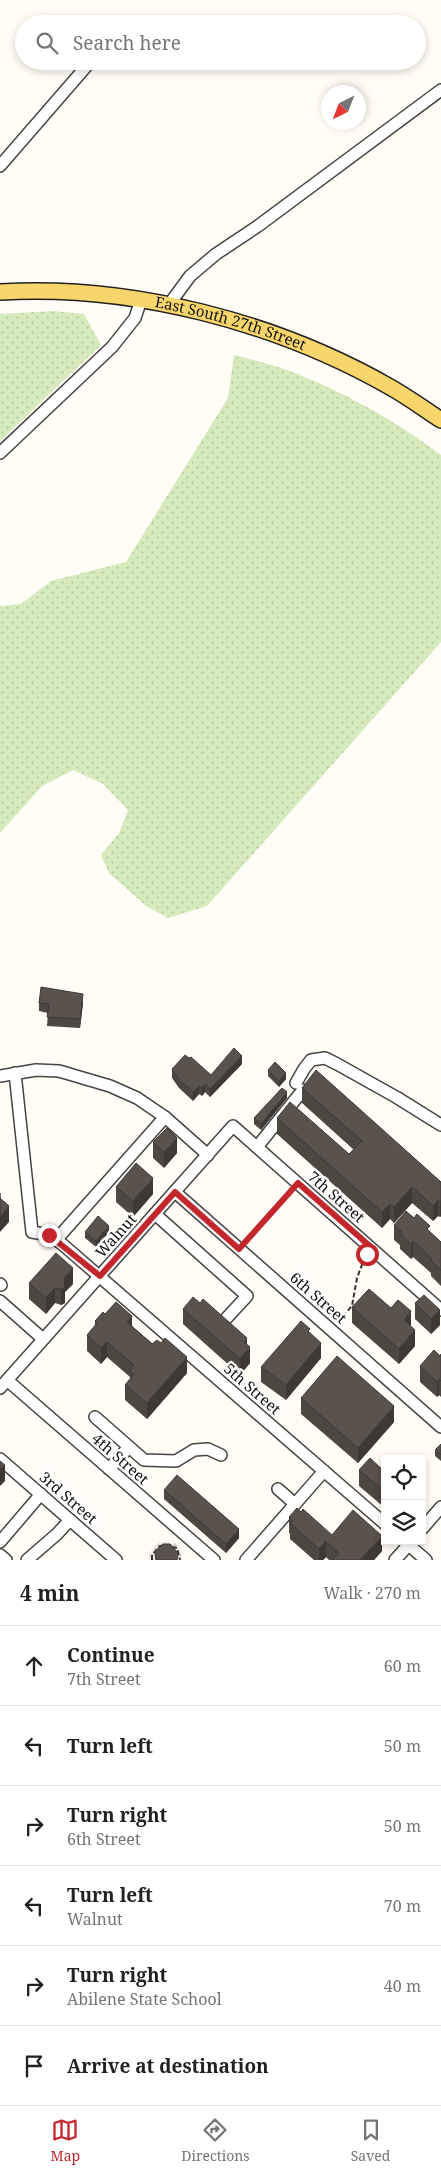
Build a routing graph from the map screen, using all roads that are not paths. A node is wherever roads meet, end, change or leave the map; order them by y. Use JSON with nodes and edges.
{"nodes":[{"id":1,"x":82,"y":70,"type":"edge"},
{"id":2,"x":441,"y":90,"type":"edge"},
{"id":3,"x":0,"y":166,"type":"edge"},
{"id":4,"x":0,"y":292,"type":"edge"},
{"id":5,"x":141,"y":300,"type":"junction"},
{"id":6,"x":168,"y":306,"type":"junction"},
{"id":7,"x":441,"y":420,"type":"edge"},
{"id":8,"x":0,"y":453,"type":"edge"},
{"id":9,"x":15,"y":1073,"type":"junction"},
{"id":10,"x":0,"y":1076,"type":"edge"},
{"id":11,"x":165,"y":1117,"type":"junction"},
{"id":12,"x":233,"y":1126,"type":"joint"},
{"id":13,"x":441,"y":1126,"type":"edge"},
{"id":14,"x":257,"y":1147,"type":"junction"},
{"id":15,"x":208,"y":1154,"type":"junction"},
{"id":16,"x":175,"y":1192,"type":"junction"},
{"id":17,"x":155,"y":1214,"type":"junction"},
{"id":18,"x":32,"y":1232,"type":"junction"},
{"id":19,"x":59,"y":1242,"type":"junction"},
{"id":20,"x":37,"y":1243,"type":"dead end"},
{"id":21,"x":100,"y":1276,"type":"junction"},
{"id":22,"x":0,"y":1301,"type":"edge"},
{"id":23,"x":441,"y":1310,"type":"edge"},
{"id":24,"x":222,"y":1323,"type":"edge"},
{"id":25,"x":43,"y":1339,"type":"junction"},
{"id":26,"x":3,"y":1384,"type":"edge"},
{"id":27,"x":95,"y":1418,"type":"dead end"},
{"id":28,"x":441,"y":1427,"type":"edge"},
{"id":29,"x":129,"y":1447,"type":"junction"},
{"id":30,"x":221,"y":1455,"type":"dead end"},
{"id":31,"x":0,"y":1459,"type":"edge"},
{"id":32,"x":109,"y":1469,"type":"junction"},
{"id":33,"x":324,"y":1471,"type":"junction"},
{"id":34,"x":278,"y":1489,"type":"dead end"},
{"id":35,"x":41,"y":1494,"type":"junction"},
{"id":36,"x":295,"y":1504,"type":"junction"},
{"id":37,"x":441,"y":1507,"type":"edge"},
{"id":38,"x":70,"y":1520,"type":"junction"},
{"id":39,"x":381,"y":1521,"type":"edge"},
{"id":40,"x":426,"y":1524,"type":"edge"},
{"id":41,"x":0,"y":1542,"type":"edge"},
{"id":42,"x":406,"y":1545,"type":"edge"},
{"id":43,"x":411,"y":1545,"type":"edge"},
{"id":44,"x":0,"y":1555,"type":"edge"},
{"id":45,"x":109,"y":1558,"type":"edge"},
{"id":46,"x":6,"y":1560,"type":"edge"},
{"id":47,"x":27,"y":1560,"type":"edge"},
{"id":48,"x":214,"y":1560,"type":"edge"},
{"id":49,"x":246,"y":1560,"type":"edge"},
{"id":50,"x":395,"y":1560,"type":"edge"},
{"id":51,"x":426,"y":1560,"type":"edge"}],
"edges":[{"from":1,"to":3,"type":"street"},
{"from":2,"to":6,"type":"street"},
{"from":4,"to":5,"type":"main road","name":"East South 27th Street"},
{"from":5,"to":6,"type":"main road","name":"East South 27th Street"},
{"from":5,"to":8,"type":"street"},
{"from":6,"to":7,"type":"main road","name":"East South 27th Street"},
{"from":9,"to":10,"type":"street"},
{"from":9,"to":11,"type":"street"},
{"from":9,"to":18,"type":"street"},
{"from":11,"to":15,"type":"street"},
{"from":11,"to":19,"type":"street"},
{"from":12,"to":14,"type":"street","name":"7th Street"},
{"from":12,"to":15,"type":"street","name":"Walnut"},
{"from":13,"to":14,"type":"street"},
{"from":14,"to":23,"type":"street","name":"7th Street"},
{"from":15,"to":16,"type":"street","name":"Walnut"},
{"from":16,"to":17,"type":"street","name":"Walnut"},
{"from":16,"to":28,"type":"street","name":"6th Street"},
{"from":17,"to":21,"type":"street","name":"Walnut"},
{"from":17,"to":24,"type":"street"},
{"from":18,"to":19,"type":"street"},
{"from":18,"to":20,"type":"street"},
{"from":19,"to":21,"type":"street","name":"5th Street"},
{"from":21,"to":25,"type":"street","name":"Walnut"},
{"from":21,"to":33,"type":"street","name":"5th Street"},
{"from":22,"to":25,"type":"street"},
{"from":25,"to":26,"type":"street","name":"Walnut"},
{"from":26,"to":32,"type":"street","name":"4th Street"},
{"from":27,"to":29,"type":"street"},
{"from":29,"to":30,"type":"street"},
{"from":29,"to":32,"type":"street"},
{"from":31,"to":35,"type":"street","name":"3rd Street"},
{"from":32,"to":48,"type":"street","name":"4th Street"},
{"from":33,"to":36,"type":"street"},
{"from":33,"to":39,"type":"street","name":"5th Street"},
{"from":34,"to":36,"type":"street"},
{"from":35,"to":38,"type":"street","name":"3rd Street"},
{"from":35,"to":41,"type":"street"},
{"from":36,"to":49,"type":"street"},
{"from":37,"to":40,"type":"street"},
{"from":38,"to":45,"type":"street","name":"3rd Street"},
{"from":38,"to":47,"type":"street"},
{"from":42,"to":50,"type":"street"},
{"from":43,"to":51,"type":"street"},
{"from":44,"to":46,"type":"street"}]}
